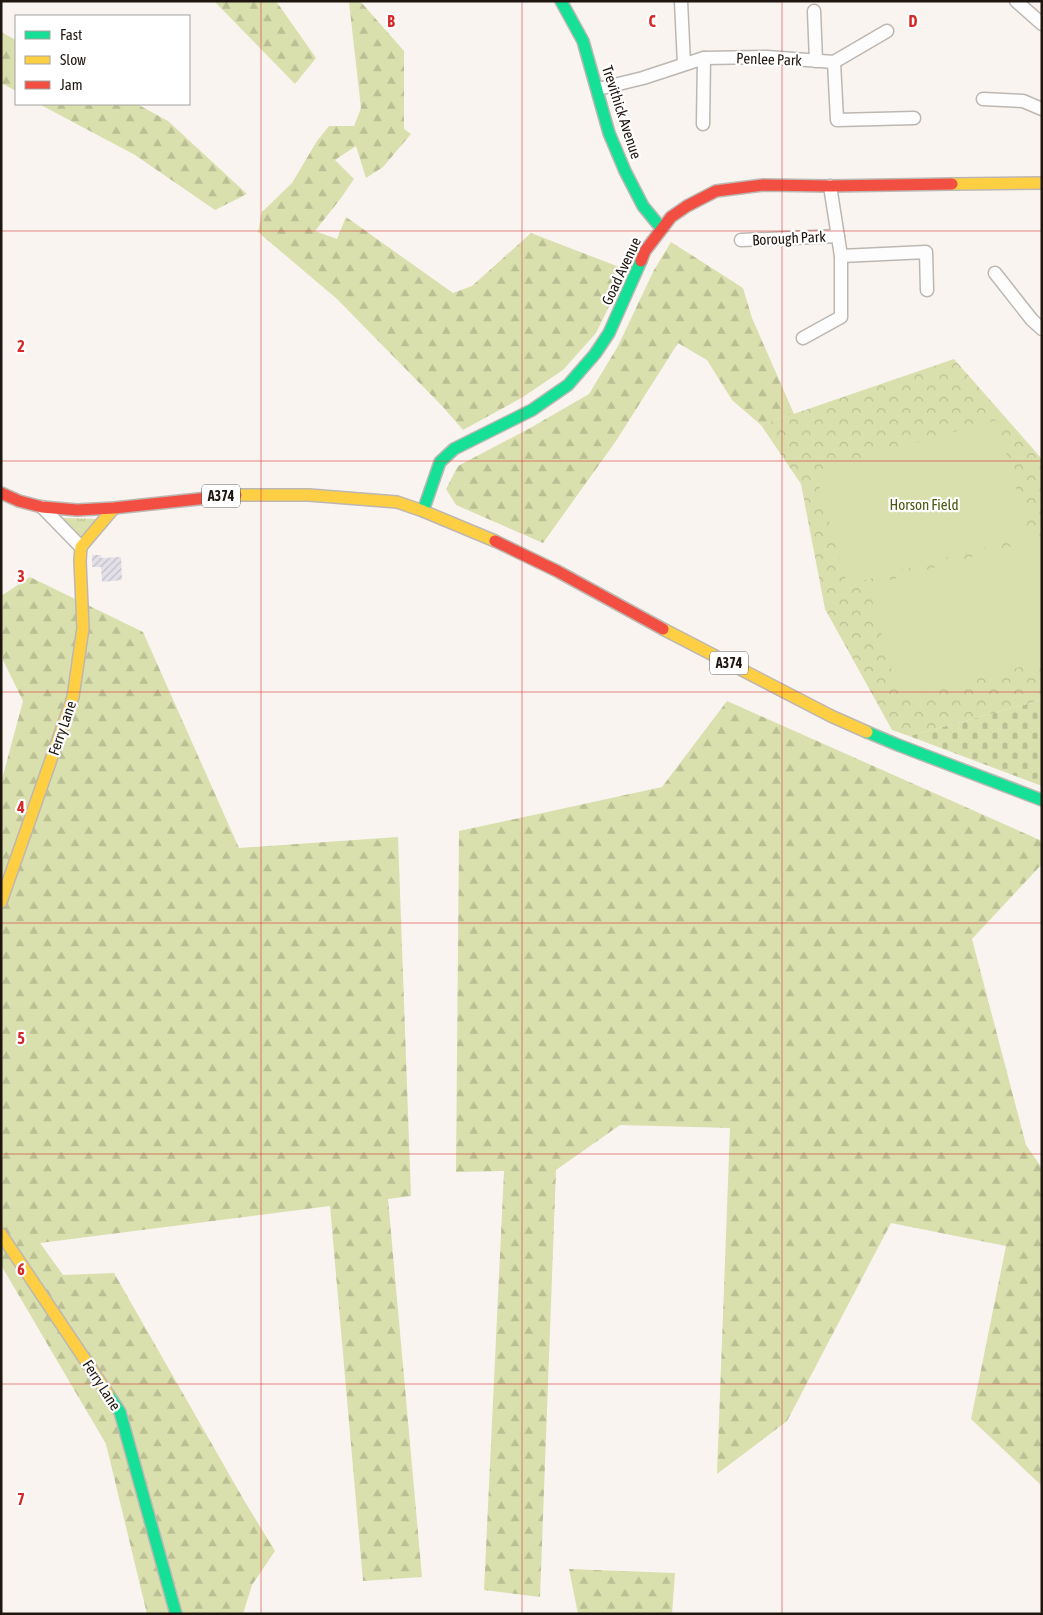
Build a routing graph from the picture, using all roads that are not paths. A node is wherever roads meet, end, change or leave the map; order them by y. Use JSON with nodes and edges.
{"nodes":[{"id":1,"x":561,"y":1,"type":"edge"},
{"id":2,"x":680,"y":1,"type":"edge"},
{"id":3,"x":1016,"y":1,"type":"edge"},
{"id":4,"x":814,"y":11,"type":"dead end"},
{"id":5,"x":1042,"y":24,"type":"edge"},
{"id":6,"x":887,"y":31,"type":"dead end"},
{"id":7,"x":704,"y":58,"type":"junction"},
{"id":8,"x":816,"y":61,"type":"junction"},
{"id":9,"x":834,"y":62,"type":"junction"},
{"id":10,"x":684,"y":64,"type":"junction"},
{"id":11,"x":598,"y":89,"type":"junction"},
{"id":12,"x":983,"y":99,"type":"dead end"},
{"id":13,"x":1042,"y":109,"type":"edge"},
{"id":14,"x":914,"y":118,"type":"dead end"},
{"id":15,"x":703,"y":124,"type":"dead end"},
{"id":16,"x":1042,"y":183,"type":"edge"},
{"id":17,"x":830,"y":186,"type":"junction"},
{"id":18,"x":661,"y":228,"type":"junction"},
{"id":19,"x":838,"y":236,"type":"junction"},
{"id":20,"x":741,"y":240,"type":"dead end"},
{"id":21,"x":840,"y":256,"type":"junction"},
{"id":22,"x":995,"y":273,"type":"dead end"},
{"id":23,"x":927,"y":290,"type":"dead end"},
{"id":24,"x":1042,"y":330,"type":"edge"},
{"id":25,"x":803,"y":338,"type":"dead end"},
{"id":26,"x":1,"y":493,"type":"edge"},
{"id":27,"x":42,"y":507,"type":"junction"},
{"id":28,"x":114,"y":508,"type":"junction"},
{"id":29,"x":423,"y":511,"type":"junction"},
{"id":30,"x":81,"y":547,"type":"junction"},
{"id":31,"x":1042,"y":800,"type":"edge"},
{"id":32,"x":1,"y":902,"type":"edge"},
{"id":33,"x":1,"y":1234,"type":"edge"},
{"id":34,"x":176,"y":1614,"type":"edge"}],
"edges":[{"from":1,"to":11,"type":"street","name":"Trevithick Avenue"},
{"from":2,"to":10,"type":"street"},
{"from":3,"to":5,"type":"street"},
{"from":4,"to":8,"type":"street"},
{"from":6,"to":9,"type":"street"},
{"from":7,"to":8,"type":"street","name":"Penlee Park"},
{"from":7,"to":10,"type":"street","name":"Penlee Park"},
{"from":7,"to":15,"type":"street"},
{"from":8,"to":9,"type":"street","name":"Penlee Park"},
{"from":9,"to":14,"type":"street"},
{"from":10,"to":11,"type":"street","name":"Penlee Park"},
{"from":11,"to":18,"type":"street","name":"Trevithick Avenue"},
{"from":12,"to":13,"type":"street"},
{"from":16,"to":17,"type":"street","name":"Goad Avenue"},
{"from":17,"to":18,"type":"street","name":"Goad Avenue"},
{"from":17,"to":19,"type":"street","name":"Borough Park"},
{"from":18,"to":29,"type":"street","name":"Goad Avenue"},
{"from":19,"to":20,"type":"street","name":"Borough Park"},
{"from":19,"to":21,"type":"street","name":"Borough Park"},
{"from":21,"to":23,"type":"street","name":"Borough Park"},
{"from":21,"to":25,"type":"street","name":"Borough Park"},
{"from":22,"to":24,"type":"street"},
{"from":26,"to":27,"type":"street","number":"A374"},
{"from":27,"to":28,"type":"street","number":"A374"},
{"from":27,"to":30,"type":"street"},
{"from":28,"to":29,"type":"street","number":"A374"},
{"from":28,"to":30,"type":"street"},
{"from":29,"to":31,"type":"street","number":"A374"},
{"from":30,"to":32,"type":"street","name":"Ferry Lane"},
{"from":33,"to":34,"type":"street","name":"Ferry Lane"}]}
